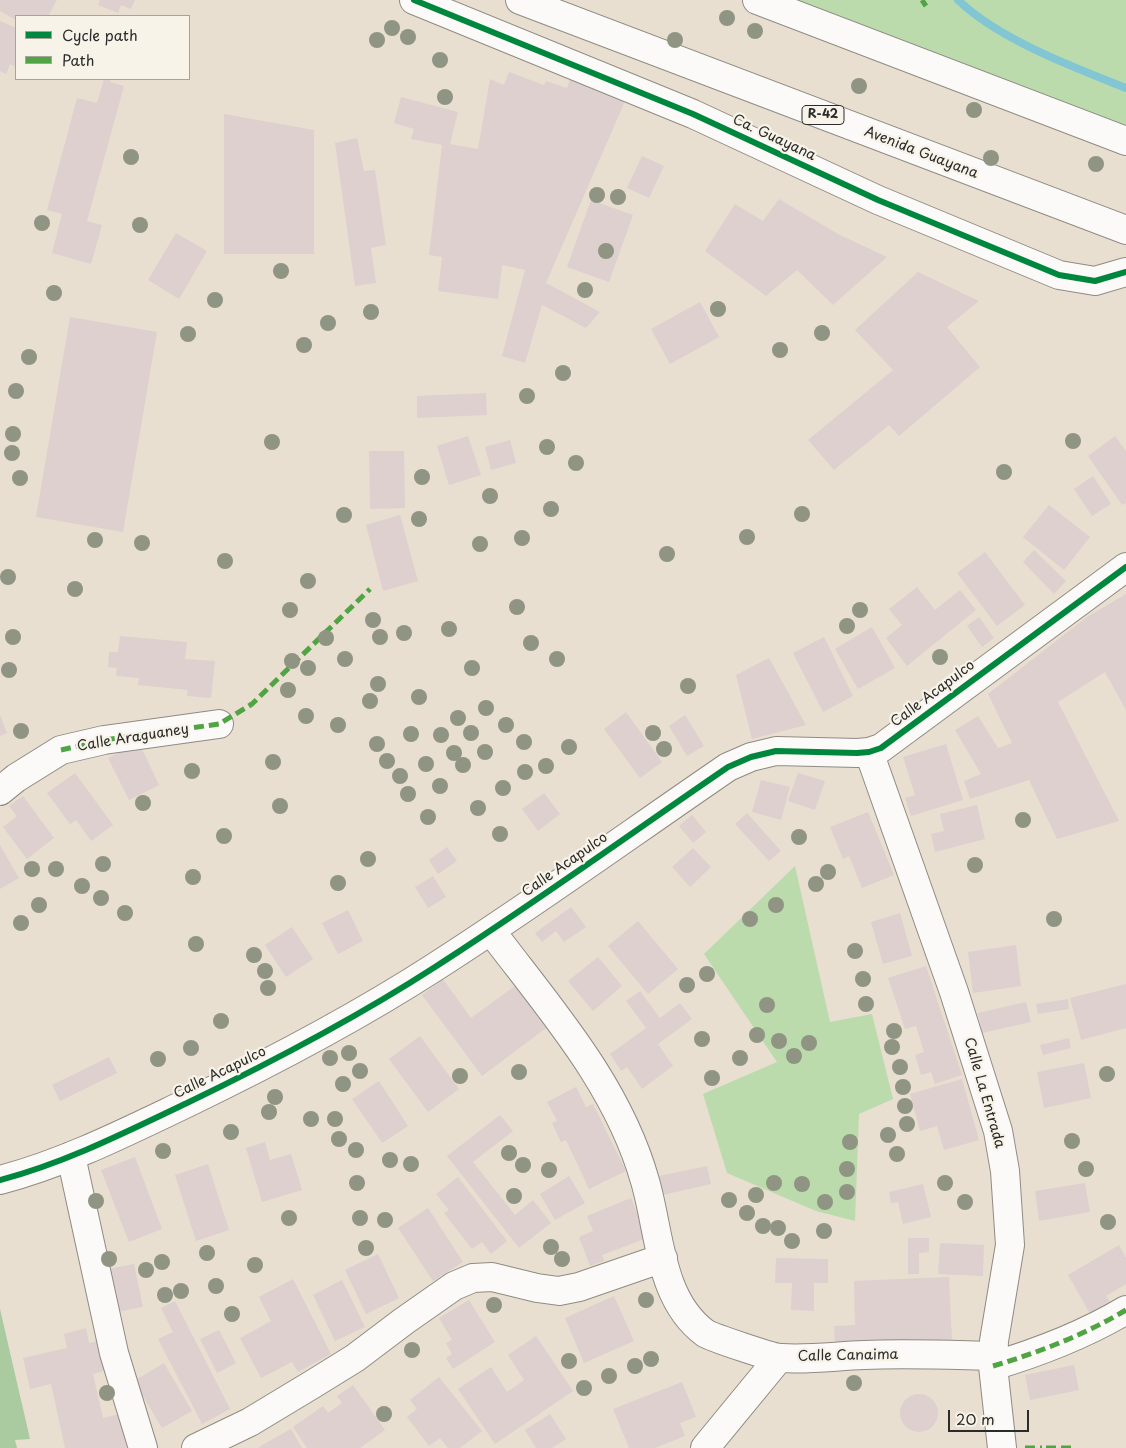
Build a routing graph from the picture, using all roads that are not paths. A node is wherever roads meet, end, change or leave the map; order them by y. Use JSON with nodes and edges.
{"nodes":[{"id":1,"x":414,"y":0,"type":"edge"},
{"id":2,"x":520,"y":0,"type":"edge"},
{"id":3,"x":757,"y":0,"type":"edge"},
{"id":4,"x":1126,"y":141,"type":"edge"},
{"id":5,"x":1126,"y":230,"type":"edge"},
{"id":6,"x":1126,"y":272,"type":"edge"},
{"id":7,"x":1126,"y":567,"type":"edge"},
{"id":8,"x":219,"y":724,"type":"dead end"},
{"id":9,"x":869,"y":752,"type":"junction"},
{"id":10,"x":0,"y":791,"type":"edge"},
{"id":11,"x":491,"y":931,"type":"junction"},
{"id":12,"x":71,"y":1156,"type":"junction"},
{"id":13,"x":0,"y":1180,"type":"edge"},
{"id":14,"x":663,"y":1258,"type":"junction"},
{"id":15,"x":1126,"y":1310,"type":"edge"},
{"id":16,"x":779,"y":1358,"type":"junction"},
{"id":17,"x":993,"y":1361,"type":"junction"},
{"id":18,"x":143,"y":1448,"type":"edge"},
{"id":19,"x":196,"y":1448,"type":"edge"},
{"id":20,"x":705,"y":1448,"type":"edge"},
{"id":21,"x":1002,"y":1448,"type":"edge"}],
"edges":[{"from":1,"to":6,"type":"street","name":"Ca. Guayana"},
{"from":2,"to":5,"type":"street","name":"Avenida Guayana","number":"R-42"},
{"from":3,"to":4,"type":"street"},
{"from":7,"to":9,"type":"street","name":"Calle Acapulco"},
{"from":8,"to":10,"type":"street","name":"Calle Araguaney"},
{"from":9,"to":11,"type":"street","name":"Calle Acapulco"},
{"from":9,"to":17,"type":"street","name":"Calle La Entrada"},
{"from":11,"to":12,"type":"street","name":"Calle Acapulco"},
{"from":11,"to":14,"type":"street"},
{"from":12,"to":13,"type":"street","name":"Calle Acapulco"},
{"from":12,"to":18,"type":"street"},
{"from":14,"to":16,"type":"street","name":"Calle Canaima"},
{"from":14,"to":19,"type":"street"},
{"from":15,"to":17,"type":"street","name":"Calle Canaima"},
{"from":16,"to":17,"type":"street","name":"Calle Canaima"},
{"from":16,"to":20,"type":"street"},
{"from":17,"to":21,"type":"street","name":"Calle La Entrada"}]}
